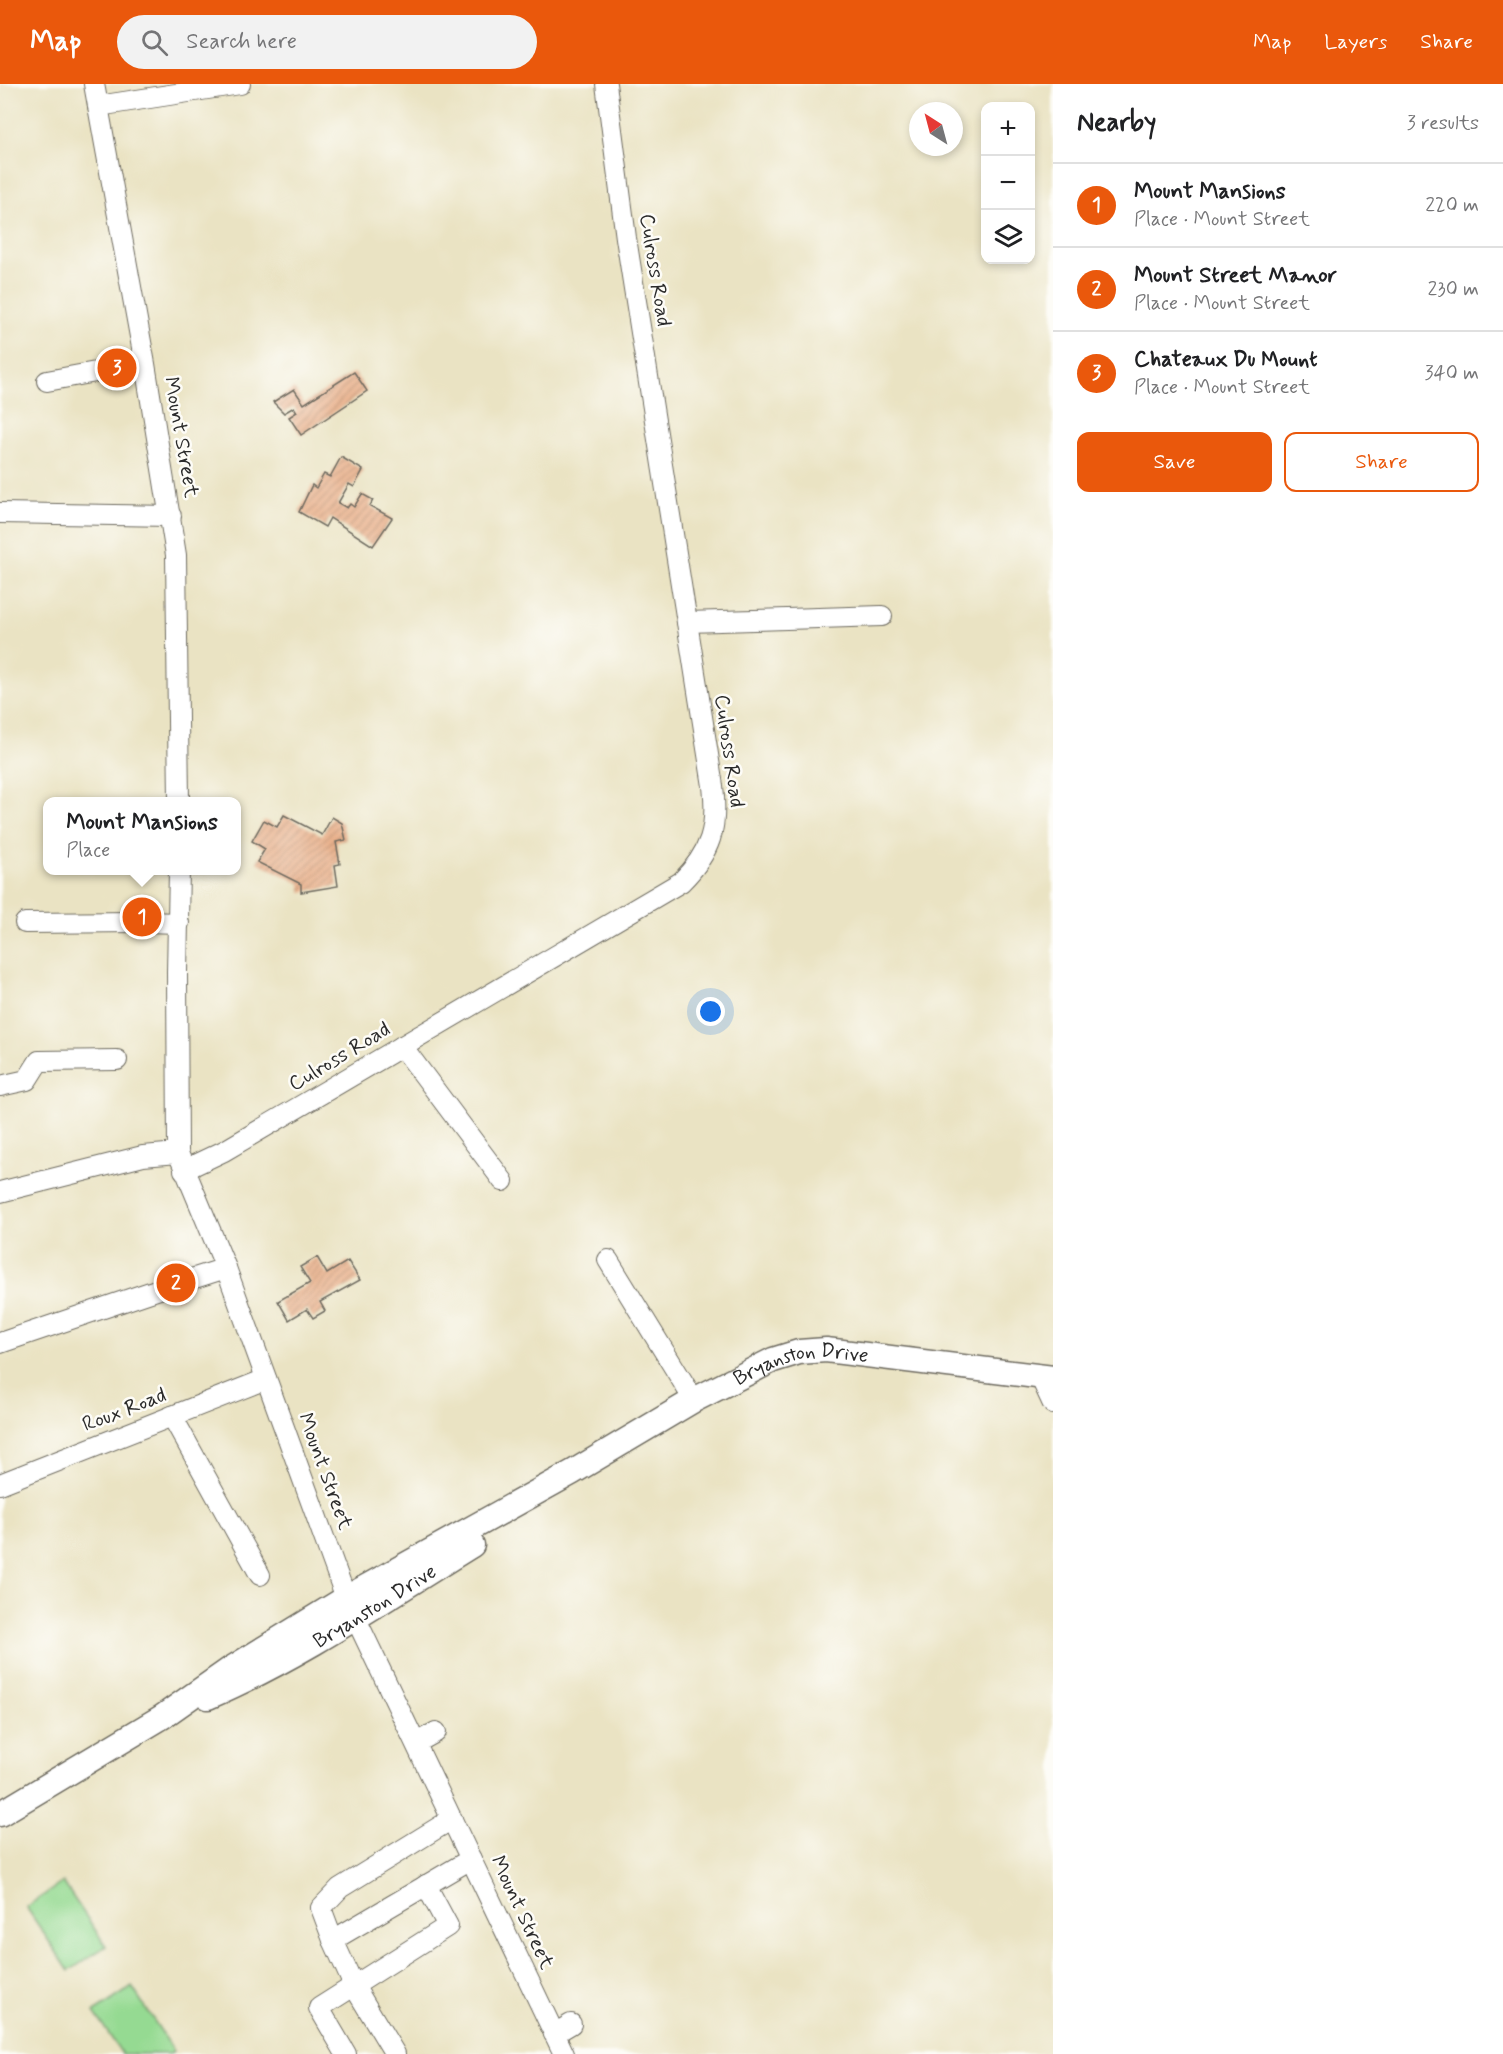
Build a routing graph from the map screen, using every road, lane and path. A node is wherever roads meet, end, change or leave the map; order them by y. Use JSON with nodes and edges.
{"nodes":[{"id":1,"x":94,"y":84,"type":"edge"},
{"id":2,"x":240,"y":84,"type":"edge"},
{"id":3,"x":606,"y":84,"type":"edge"},
{"id":4,"x":98,"y":106,"type":"junction"},
{"id":5,"x":145,"y":364,"type":"junction"},
{"id":6,"x":47,"y":381,"type":"dead end"},
{"id":7,"x":0,"y":513,"type":"edge"},
{"id":8,"x":171,"y":516,"type":"junction"},
{"id":9,"x":882,"y":616,"type":"dead end"},
{"id":10,"x":687,"y":622,"type":"junction"},
{"id":11,"x":179,"y":797,"type":"edge"},
{"id":12,"x":179,"y":875,"type":"edge"},
{"id":13,"x":179,"y":922,"type":"junction"},
{"id":14,"x":25,"y":923,"type":"dead end"},
{"id":15,"x":402,"y":1047,"type":"junction"},
{"id":16,"x":117,"y":1060,"type":"dead end"},
{"id":17,"x":0,"y":1086,"type":"edge"},
{"id":18,"x":181,"y":1162,"type":"junction"},
{"id":19,"x":503,"y":1181,"type":"dead end"},
{"id":20,"x":0,"y":1192,"type":"edge"},
{"id":21,"x":608,"y":1260,"type":"dead end"},
{"id":22,"x":226,"y":1268,"type":"junction"},
{"id":23,"x":0,"y":1343,"type":"edge"},
{"id":24,"x":1046,"y":1377,"type":"edge"},
{"id":25,"x":267,"y":1379,"type":"junction"},
{"id":26,"x":694,"y":1400,"type":"junction"},
{"id":27,"x":1053,"y":1404,"type":"edge"},
{"id":28,"x":172,"y":1416,"type":"junction"},
{"id":29,"x":0,"y":1484,"type":"edge"},
{"id":30,"x":260,"y":1575,"type":"dead end"},
{"id":31,"x":351,"y":1607,"type":"junction"},
{"id":32,"x":436,"y":1731,"type":"dead end"},
{"id":33,"x":416,"y":1743,"type":"junction"},
{"id":34,"x":0,"y":1814,"type":"edge"},
{"id":35,"x":452,"y":1819,"type":"junction"},
{"id":36,"x":471,"y":1859,"type":"junction"},
{"id":37,"x":426,"y":1885,"type":"junction"},
{"id":38,"x":333,"y":1940,"type":"junction"},
{"id":39,"x":354,"y":1986,"type":"junction"},
{"id":40,"x":346,"y":2054,"type":"edge"},
{"id":41,"x":394,"y":2054,"type":"edge"},
{"id":42,"x":564,"y":2054,"type":"edge"}],
"edges":[{"from":1,"to":4,"type":"street","name":"Mount Street"},
{"from":2,"to":4,"type":"street"},
{"from":3,"to":10,"type":"street","name":"Culross Road"},
{"from":4,"to":5,"type":"street","name":"Mount Street"},
{"from":5,"to":6,"type":"street"},
{"from":5,"to":8,"type":"street","name":"Mount Street"},
{"from":7,"to":8,"type":"street"},
{"from":8,"to":11,"type":"street","name":"Mount Street"},
{"from":9,"to":10,"type":"street"},
{"from":10,"to":15,"type":"street","name":"Culross Road"},
{"from":12,"to":13,"type":"street","name":"Mount Street"},
{"from":13,"to":14,"type":"street"},
{"from":13,"to":18,"type":"street","name":"Mount Street"},
{"from":15,"to":18,"type":"street","name":"Culross Road"},
{"from":15,"to":19,"type":"street"},
{"from":16,"to":17,"type":"street"},
{"from":18,"to":20,"type":"street","name":"Culross Road"},
{"from":18,"to":22,"type":"street","name":"Mount Street"},
{"from":21,"to":26,"type":"street"},
{"from":22,"to":23,"type":"street"},
{"from":22,"to":25,"type":"street","name":"Mount Street"},
{"from":24,"to":26,"type":"main road","name":"Bryanston Drive"},
{"from":24,"to":27,"type":"street"},
{"from":25,"to":28,"type":"street","name":"Roux Road"},
{"from":25,"to":31,"type":"street","name":"Mount Street"},
{"from":26,"to":31,"type":"main road","name":"Bryanston Drive"},
{"from":28,"to":29,"type":"street","name":"Roux Road"},
{"from":28,"to":30,"type":"street"},
{"from":31,"to":33,"type":"street","name":"Mount Street"},
{"from":31,"to":34,"type":"main road","name":"Bryanston Drive"},
{"from":32,"to":33,"type":"street"},
{"from":33,"to":35,"type":"street","name":"Mount Street"},
{"from":35,"to":36,"type":"street","name":"Mount Street"},
{"from":35,"to":38,"type":"street"},
{"from":36,"to":37,"type":"street"},
{"from":36,"to":42,"type":"street","name":"Mount Street"},
{"from":37,"to":38,"type":"street"},
{"from":37,"to":39,"type":"street"},
{"from":38,"to":39,"type":"street"},
{"from":39,"to":40,"type":"street"},
{"from":39,"to":41,"type":"street"}]}
